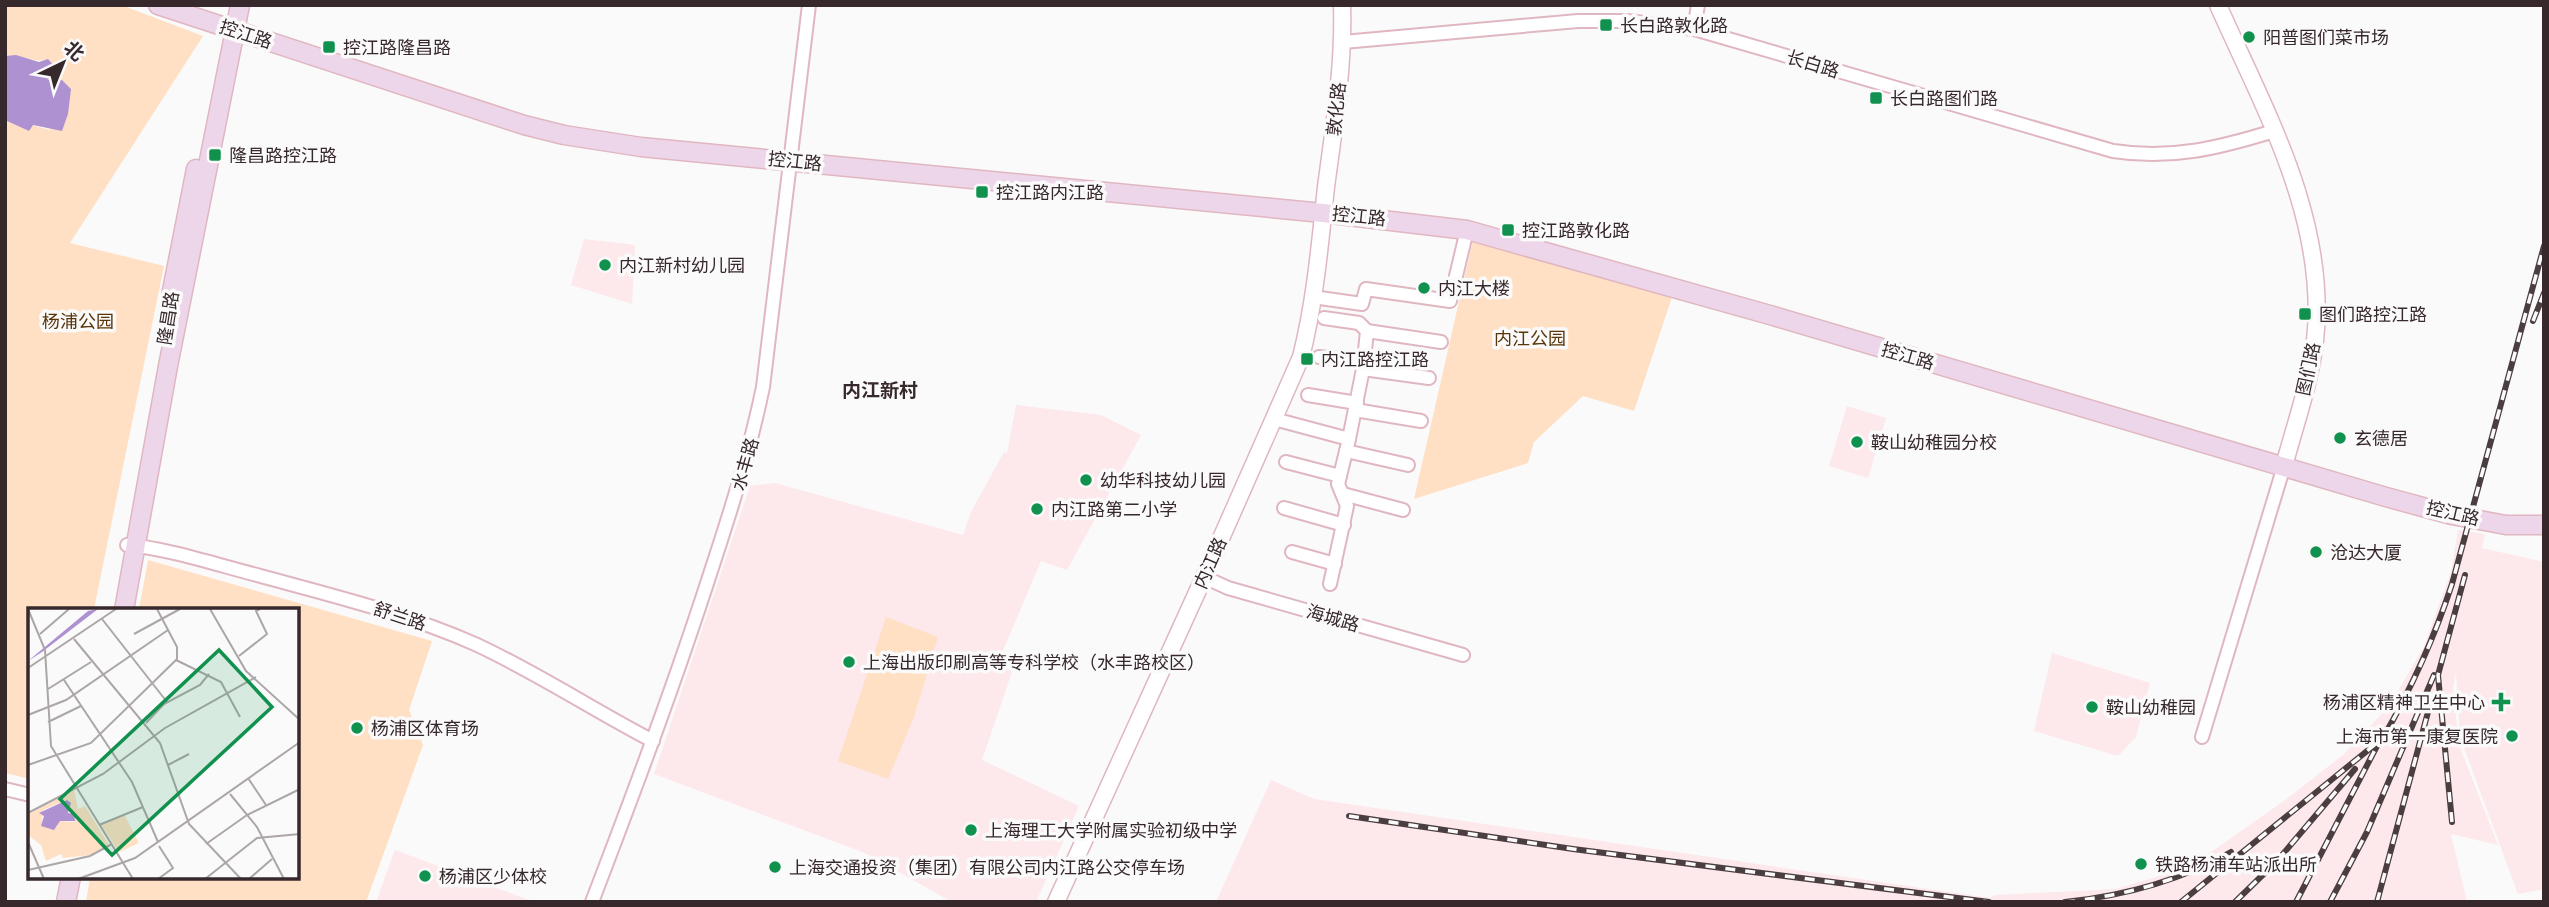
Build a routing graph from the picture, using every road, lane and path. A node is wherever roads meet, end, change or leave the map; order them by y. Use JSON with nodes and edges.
{"nodes":[{"id":1,"x":158,"y":5,"type":"edge"},
{"id":2,"x":228,"y":5,"type":"edge"},
{"id":3,"x":240,"y":5,"type":"edge"},
{"id":4,"x":809,"y":5,"type":"edge"},
{"id":5,"x":1342,"y":5,"type":"edge"},
{"id":6,"x":1698,"y":5,"type":"edge"},
{"id":7,"x":2218,"y":5,"type":"edge"},
{"id":8,"x":229,"y":28,"type":"junction"},
{"id":9,"x":1694,"y":29,"type":"junction"},
{"id":10,"x":1343,"y":42,"type":"junction"},
{"id":11,"x":2274,"y":131,"type":"junction"},
{"id":12,"x":790,"y":160,"type":"junction"},
{"id":13,"x":1323,"y":213,"type":"junction"},
{"id":14,"x":1467,"y":230,"type":"junction"},
{"id":15,"x":1312,"y":297,"type":"junction"},
{"id":16,"x":1324,"y":318,"type":"dead end"},
{"id":17,"x":1367,"y":331,"type":"junction"},
{"id":18,"x":1441,"y":342,"type":"dead end"},
{"id":19,"x":1319,"y":357,"type":"dead end"},
{"id":20,"x":1363,"y":365,"type":"junction"},
{"id":21,"x":1429,"y":379,"type":"dead end"},
{"id":22,"x":1308,"y":396,"type":"dead end"},
{"id":23,"x":1356,"y":407,"type":"junction"},
{"id":24,"x":1274,"y":419,"type":"junction"},
{"id":25,"x":1421,"y":421,"type":"dead end"},
{"id":26,"x":1348,"y":445,"type":"junction"},
{"id":27,"x":1286,"y":462,"type":"dead end"},
{"id":28,"x":1408,"y":465,"type":"dead end"},
{"id":29,"x":2284,"y":466,"type":"junction"},
{"id":30,"x":1340,"y":476,"type":"junction"},
{"id":31,"x":1343,"y":494,"type":"junction"},
{"id":32,"x":1284,"y":508,"type":"dead end"},
{"id":33,"x":1403,"y":510,"type":"dead end"},
{"id":34,"x":1344,"y":524,"type":"junction"},
{"id":35,"x":2544,"y":525,"type":"edge"},
{"id":36,"x":131,"y":546,"type":"junction"},
{"id":37,"x":1292,"y":552,"type":"dead end"},
{"id":38,"x":1335,"y":564,"type":"junction"},
{"id":39,"x":1205,"y":576,"type":"junction"},
{"id":40,"x":1330,"y":584,"type":"dead end"},
{"id":41,"x":115,"y":608,"type":"edge"},
{"id":42,"x":124,"y":608,"type":"edge"},
{"id":43,"x":1463,"y":655,"type":"dead end"},
{"id":44,"x":2202,"y":737,"type":"dead end"},
{"id":45,"x":653,"y":741,"type":"junction"},
{"id":46,"x":5,"y":789,"type":"edge"},
{"id":47,"x":28,"y":795,"type":"edge"},
{"id":48,"x":59,"y":879,"type":"edge"},
{"id":49,"x":71,"y":879,"type":"edge"},
{"id":50,"x":54,"y":902,"type":"edge"},
{"id":51,"x":66,"y":902,"type":"edge"},
{"id":52,"x":592,"y":902,"type":"edge"},
{"id":53,"x":1056,"y":902,"type":"edge"}],
"edges":[{"from":1,"to":8,"type":"main road","name":"控江路"},
{"from":2,"to":8,"type":"main road"},
{"from":3,"to":8,"type":"main road"},
{"from":4,"to":12,"type":"street","name":"水丰路"},
{"from":5,"to":10,"type":"street","name":"敦化路"},
{"from":6,"to":9,"type":"street"},
{"from":7,"to":11,"type":"street","name":"图们路"},
{"from":8,"to":12,"type":"main road","name":"控江路"},
{"from":8,"to":36,"type":"main road","name":"隆昌路"},
{"from":9,"to":10,"type":"street","name":"长白路"},
{"from":9,"to":11,"type":"street","name":"长白路"},
{"from":10,"to":13,"type":"street","name":"敦化路"},
{"from":11,"to":29,"type":"street","name":"图们路"},
{"from":12,"to":13,"type":"main road","name":"控江路"},
{"from":12,"to":45,"type":"street","name":"水丰路"},
{"from":13,"to":14,"type":"main road","name":"控江路"},
{"from":13,"to":15,"type":"street","name":"内江路"},
{"from":14,"to":15,"type":"street"},
{"from":14,"to":29,"type":"main road","name":"控江路"},
{"from":15,"to":24,"type":"street","name":"内江路"},
{"from":16,"to":17,"type":"street"},
{"from":17,"to":18,"type":"street"},
{"from":17,"to":20,"type":"street"},
{"from":19,"to":20,"type":"street"},
{"from":20,"to":21,"type":"street"},
{"from":20,"to":23,"type":"street"},
{"from":22,"to":23,"type":"street"},
{"from":23,"to":25,"type":"street"},
{"from":23,"to":26,"type":"street"},
{"from":24,"to":26,"type":"street"},
{"from":24,"to":39,"type":"street","name":"内江路"},
{"from":26,"to":28,"type":"street"},
{"from":26,"to":30,"type":"street"},
{"from":27,"to":30,"type":"street"},
{"from":29,"to":35,"type":"main road","name":"控江路"},
{"from":29,"to":44,"type":"street","name":"图们路"},
{"from":30,"to":31,"type":"street"},
{"from":31,"to":33,"type":"street"},
{"from":31,"to":34,"type":"street"},
{"from":32,"to":34,"type":"street"},
{"from":34,"to":38,"type":"street"},
{"from":36,"to":41,"type":"main road","name":"隆昌路"},
{"from":36,"to":42,"type":"main road","name":"隆昌路"},
{"from":36,"to":45,"type":"street","name":"舒兰路"},
{"from":37,"to":38,"type":"street"},
{"from":38,"to":40,"type":"street"},
{"from":39,"to":43,"type":"street","name":"海城路"},
{"from":39,"to":53,"type":"street","name":"内江路"},
{"from":45,"to":52,"type":"street","name":"水丰路"},
{"from":46,"to":47,"type":"street"},
{"from":48,"to":50,"type":"main road"},
{"from":49,"to":51,"type":"main road"}]}
